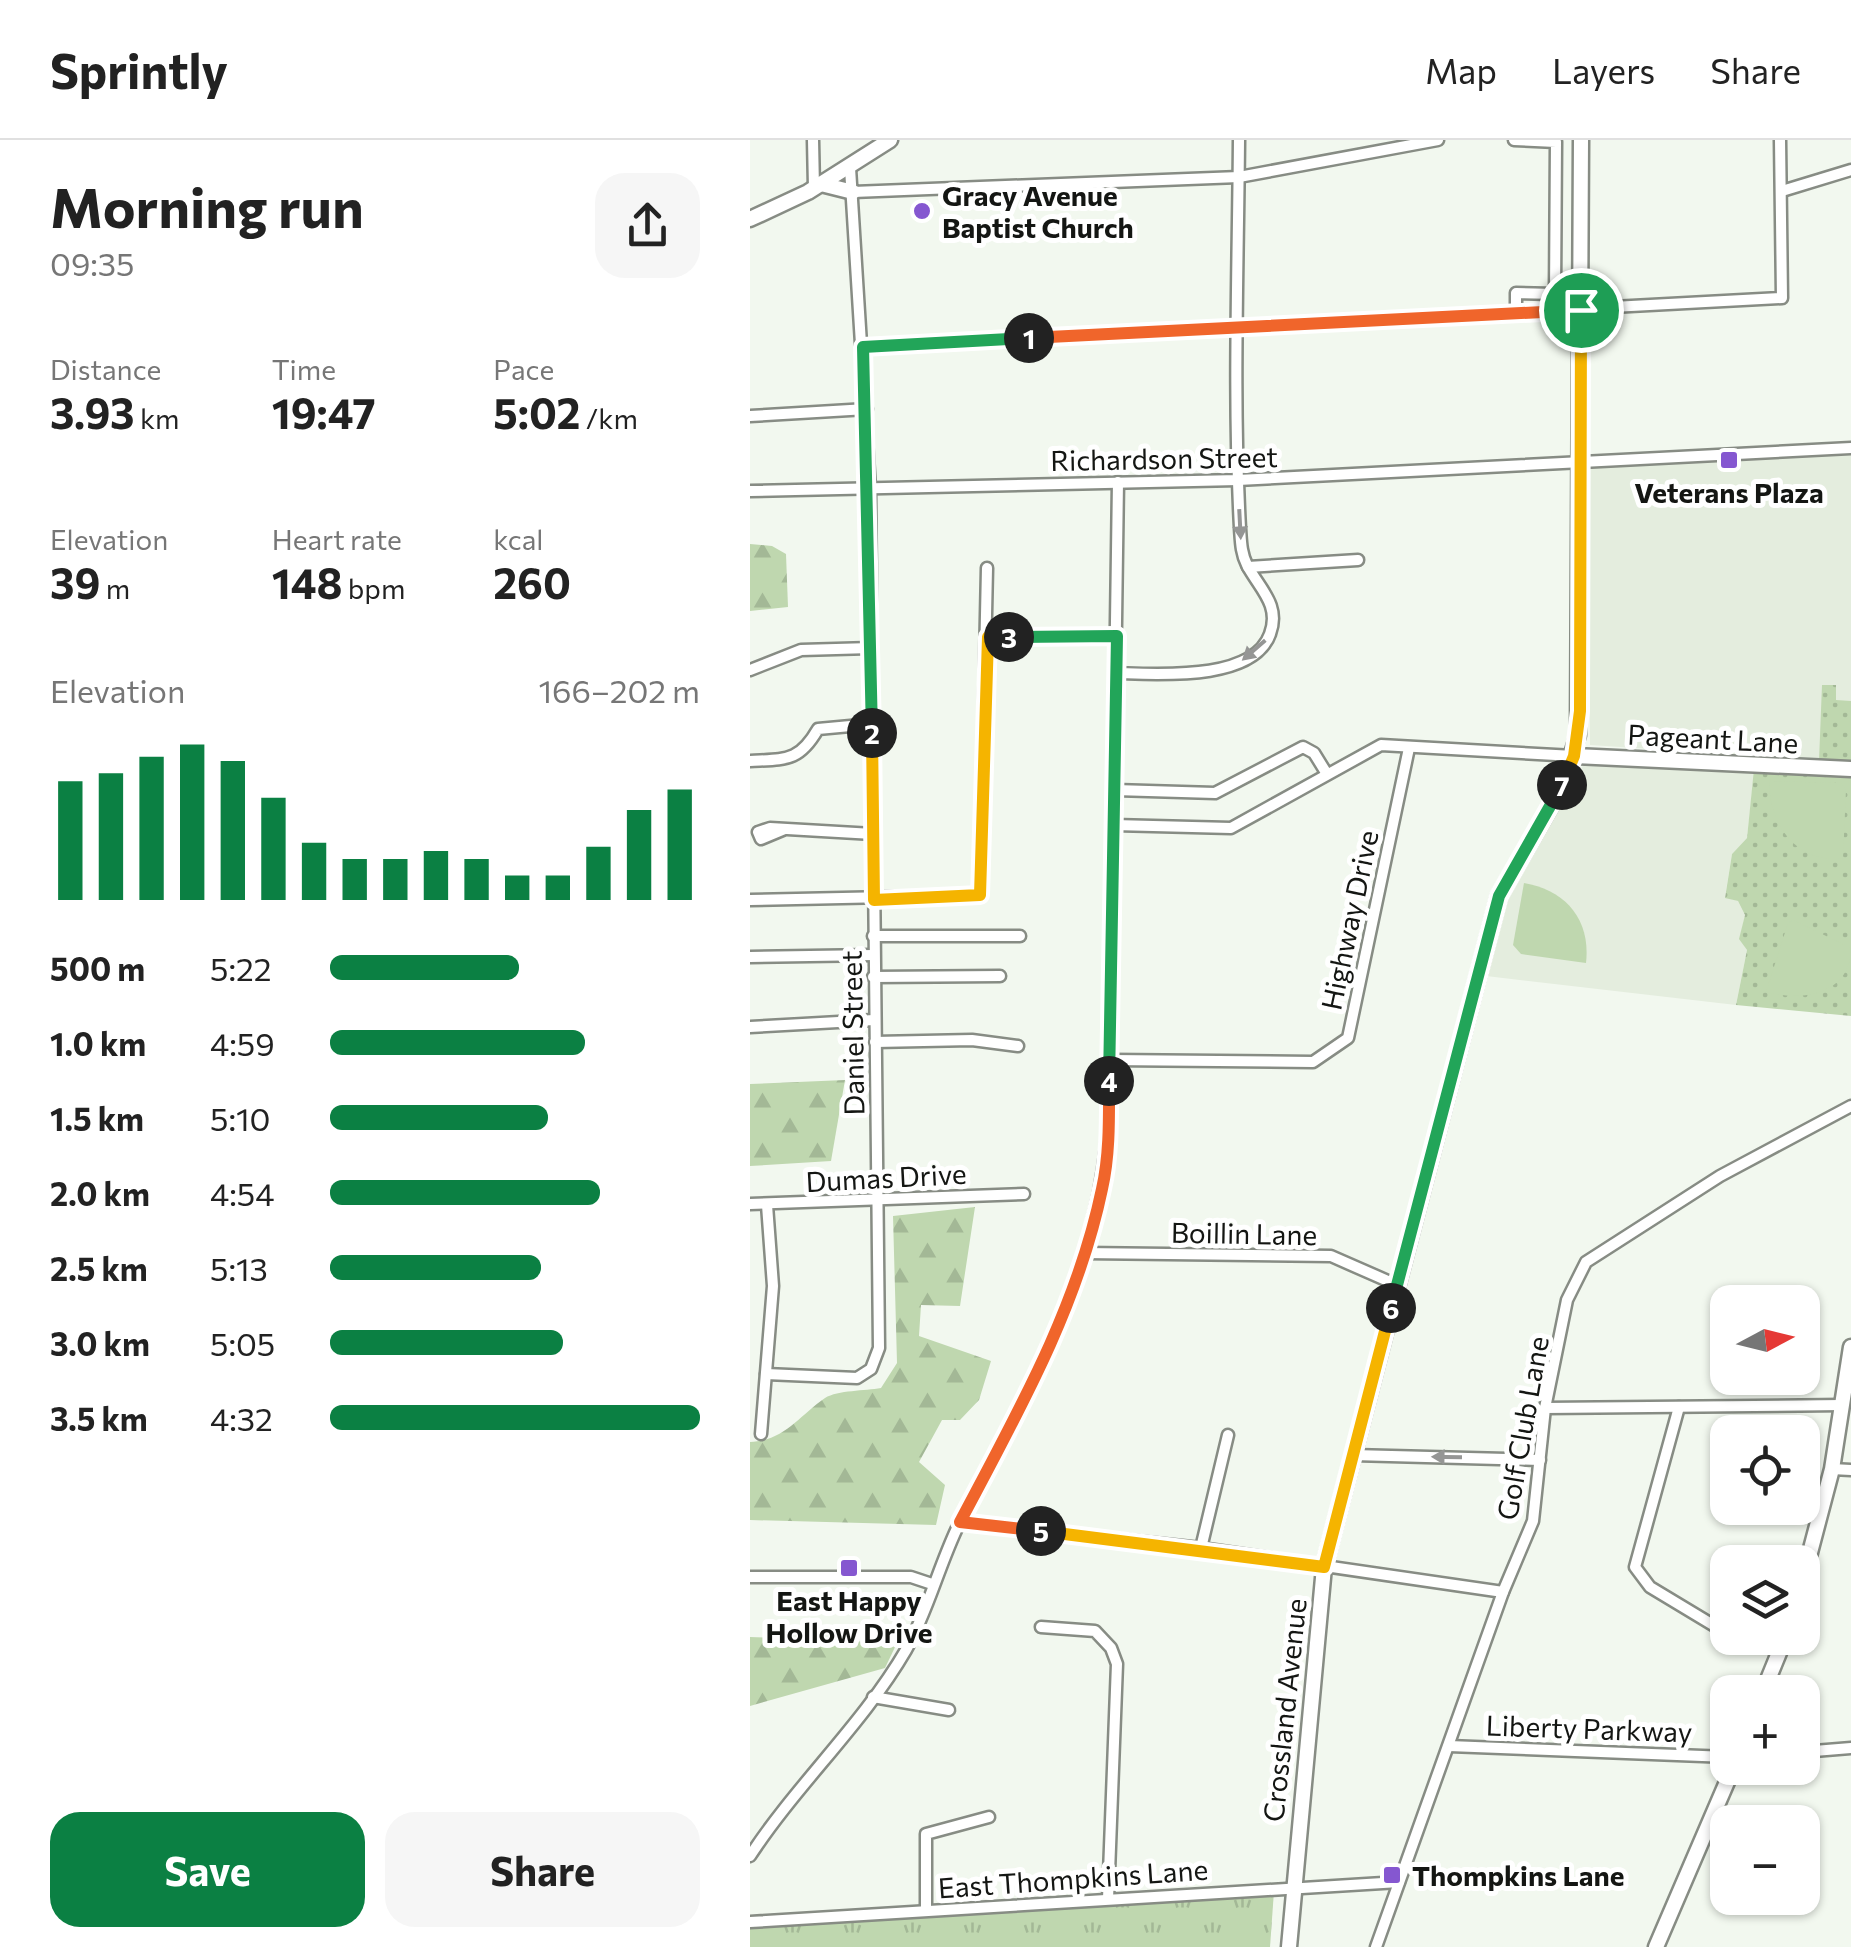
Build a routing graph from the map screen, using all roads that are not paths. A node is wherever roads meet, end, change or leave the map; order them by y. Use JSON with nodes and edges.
{"nodes":[{"id":1,"x":813,"y":140,"type":"edge"},
{"id":2,"x":890,"y":140,"type":"edge"},
{"id":3,"x":1240,"y":140,"type":"edge"},
{"id":4,"x":1514,"y":140,"type":"edge"},
{"id":5,"x":1581,"y":140,"type":"edge"},
{"id":6,"x":1780,"y":140,"type":"edge"},
{"id":7,"x":1432,"y":141,"type":"edge"},
{"id":8,"x":850,"y":168,"type":"junction"},
{"id":9,"x":1851,"y":170,"type":"edge"},
{"id":10,"x":1239,"y":176,"type":"junction"},
{"id":11,"x":818,"y":186,"type":"junction"},
{"id":12,"x":1782,"y":191,"type":"dead end"},
{"id":13,"x":853,"y":192,"type":"junction"},
{"id":14,"x":750,"y":219,"type":"edge"},
{"id":15,"x":1581,"y":310,"type":"junction"},
{"id":16,"x":1516,"y":313,"type":"junction"},
{"id":17,"x":1239,"y":328,"type":"junction"},
{"id":18,"x":863,"y":347,"type":"junction"},
{"id":19,"x":867,"y":410,"type":"junction"},
{"id":20,"x":750,"y":416,"type":"edge"},
{"id":21,"x":1851,"y":448,"type":"edge"},
{"id":22,"x":1580,"y":462,"type":"junction"},
{"id":23,"x":1238,"y":480,"type":"junction"},
{"id":24,"x":1118,"y":482,"type":"junction"},
{"id":25,"x":870,"y":488,"type":"junction"},
{"id":26,"x":750,"y":491,"type":"edge"},
{"id":27,"x":1358,"y":560,"type":"dead end"},
{"id":28,"x":1248,"y":567,"type":"junction"},
{"id":29,"x":987,"y":568,"type":"dead end"},
{"id":30,"x":1117,"y":636,"type":"junction"},
{"id":31,"x":988,"y":637,"type":"junction"},
{"id":32,"x":871,"y":648,"type":"junction"},
{"id":33,"x":750,"y":670,"type":"edge"},
{"id":34,"x":1116,"y":673,"type":"junction"},
{"id":35,"x":872,"y":724,"type":"junction"},
{"id":36,"x":1409,"y":748,"type":"junction"},
{"id":37,"x":1574,"y":756,"type":"junction"},
{"id":38,"x":750,"y":761,"type":"edge"},
{"id":39,"x":1851,"y":769,"type":"edge"},
{"id":40,"x":1327,"y":774,"type":"junction"},
{"id":41,"x":1115,"y":790,"type":"junction"},
{"id":42,"x":1114,"y":825,"type":"junction"},
{"id":43,"x":784,"y":829,"type":"dead end"},
{"id":44,"x":873,"y":834,"type":"junction"},
{"id":45,"x":750,"y":900,"type":"edge"},
{"id":46,"x":874,"y":900,"type":"junction"},
{"id":47,"x":873,"y":936,"type":"junction"},
{"id":48,"x":1020,"y":936,"type":"dead end"},
{"id":49,"x":874,"y":955,"type":"junction"},
{"id":50,"x":750,"y":957,"type":"edge"},
{"id":51,"x":1000,"y":976,"type":"dead end"},
{"id":52,"x":873,"y":978,"type":"junction"},
{"id":53,"x":874,"y":1020,"type":"junction"},
{"id":54,"x":750,"y":1027,"type":"edge"},
{"id":55,"x":876,"y":1042,"type":"junction"},
{"id":56,"x":1018,"y":1046,"type":"dead end"},
{"id":57,"x":1110,"y":1060,"type":"junction"},
{"id":58,"x":1851,"y":1106,"type":"edge"},
{"id":59,"x":1024,"y":1194,"type":"dead end"},
{"id":60,"x":878,"y":1202,"type":"junction"},
{"id":61,"x":750,"y":1204,"type":"edge"},
{"id":62,"x":767,"y":1205,"type":"junction"},
{"id":63,"x":1084,"y":1253,"type":"junction"},
{"id":64,"x":1397,"y":1286,"type":"junction"},
{"id":65,"x":1851,"y":1348,"type":"edge"},
{"id":66,"x":766,"y":1374,"type":"junction"},
{"id":67,"x":1843,"y":1405,"type":"junction"},
{"id":68,"x":1680,"y":1407,"type":"junction"},
{"id":69,"x":1545,"y":1408,"type":"junction"},
{"id":70,"x":761,"y":1434,"type":"dead end"},
{"id":71,"x":1228,"y":1435,"type":"dead end"},
{"id":72,"x":1353,"y":1455,"type":"junction"},
{"id":73,"x":1540,"y":1460,"type":"junction"},
{"id":74,"x":1832,"y":1469,"type":"junction"},
{"id":75,"x":1851,"y":1470,"type":"edge"},
{"id":76,"x":960,"y":1522,"type":"junction"},
{"id":77,"x":1812,"y":1545,"type":"edge"},
{"id":78,"x":1200,"y":1548,"type":"junction"},
{"id":79,"x":1324,"y":1567,"type":"junction"},
{"id":80,"x":750,"y":1577,"type":"edge"},
{"id":81,"x":932,"y":1584,"type":"junction"},
{"id":82,"x":1503,"y":1592,"type":"junction"},
{"id":83,"x":1710,"y":1623,"type":"edge"},
{"id":84,"x":1041,"y":1626,"type":"dead end"},
{"id":85,"x":873,"y":1697,"type":"junction"},
{"id":86,"x":949,"y":1710,"type":"dead end"},
{"id":87,"x":1449,"y":1746,"type":"junction"},
{"id":88,"x":1851,"y":1748,"type":"edge"},
{"id":89,"x":1820,"y":1751,"type":"edge"},
{"id":90,"x":1710,"y":1756,"type":"edge"},
{"id":91,"x":1726,"y":1785,"type":"edge"},
{"id":92,"x":988,"y":1817,"type":"dead end"},
{"id":93,"x":750,"y":1856,"type":"edge"},
{"id":94,"x":1399,"y":1882,"type":"junction"},
{"id":95,"x":1292,"y":1887,"type":"junction"},
{"id":96,"x":1108,"y":1900,"type":"junction"},
{"id":97,"x":926,"y":1910,"type":"junction"},
{"id":98,"x":750,"y":1922,"type":"edge"},
{"id":99,"x":1289,"y":1947,"type":"edge"},
{"id":100,"x":1376,"y":1947,"type":"edge"},
{"id":101,"x":1656,"y":1947,"type":"edge"}],
"edges":[{"from":1,"to":11,"type":"street"},
{"from":2,"to":8,"type":"main road"},
{"from":3,"to":10,"type":"street"},
{"from":4,"to":16,"type":"street"},
{"from":5,"to":15,"type":"main road","name":"Crossland Avenue"},
{"from":6,"to":15,"type":"street"},
{"from":7,"to":10,"type":"street"},
{"from":8,"to":11,"type":"main road"},
{"from":8,"to":13,"type":"street","name":"Daniel Street"},
{"from":9,"to":12,"type":"street"},
{"from":10,"to":13,"type":"street"},
{"from":10,"to":17,"type":"street"},
{"from":11,"to":13,"type":"main road"},
{"from":11,"to":14,"type":"main road"},
{"from":13,"to":18,"type":"street","name":"Daniel Street"},
{"from":15,"to":16,"type":"street"},
{"from":15,"to":22,"type":"main road","name":"Crossland Avenue"},
{"from":16,"to":17,"type":"street"},
{"from":17,"to":18,"type":"street"},
{"from":17,"to":23,"type":"street"},
{"from":18,"to":19,"type":"street","name":"Daniel Street"},
{"from":19,"to":20,"type":"street"},
{"from":19,"to":25,"type":"street","name":"Daniel Street"},
{"from":21,"to":22,"type":"street","name":"Richardson Street"},
{"from":22,"to":23,"type":"street","name":"Richardson Street"},
{"from":22,"to":37,"type":"main road","name":"Crossland Avenue"},
{"from":23,"to":24,"type":"street","name":"Richardson Street"},
{"from":23,"to":28,"type":"street","one_way":true},
{"from":24,"to":25,"type":"street","name":"Richardson Street"},
{"from":24,"to":30,"type":"street"},
{"from":25,"to":26,"type":"street","name":"Richardson Street"},
{"from":25,"to":32,"type":"street","name":"Daniel Street"},
{"from":27,"to":28,"type":"street"},
{"from":28,"to":34,"type":"street","one_way":true},
{"from":29,"to":31,"type":"street"},
{"from":30,"to":31,"type":"street"},
{"from":30,"to":34,"type":"street"},
{"from":31,"to":46,"type":"street"},
{"from":32,"to":33,"type":"street"},
{"from":32,"to":35,"type":"street","name":"Daniel Street"},
{"from":34,"to":41,"type":"street"},
{"from":35,"to":38,"type":"street"},
{"from":35,"to":44,"type":"street","name":"Daniel Street"},
{"from":36,"to":37,"type":"street","name":"Pageant Lane"},
{"from":36,"to":40,"type":"street","name":"Pageant Lane"},
{"from":36,"to":57,"type":"street","name":"Highway Drive"},
{"from":37,"to":39,"type":"main road","name":"Pageant Lane"},
{"from":37,"to":64,"type":"main road","name":"Crossland Avenue"},
{"from":40,"to":41,"type":"street"},
{"from":40,"to":42,"type":"street","name":"Pageant Lane"},
{"from":41,"to":42,"type":"street"},
{"from":42,"to":57,"type":"street"},
{"from":43,"to":44,"type":"street"},
{"from":44,"to":46,"type":"street","name":"Daniel Street"},
{"from":45,"to":46,"type":"street"},
{"from":46,"to":47,"type":"street","name":"Daniel Street"},
{"from":47,"to":48,"type":"street"},
{"from":47,"to":49,"type":"street","name":"Daniel Street"},
{"from":49,"to":50,"type":"street"},
{"from":49,"to":52,"type":"street","name":"Daniel Street"},
{"from":51,"to":52,"type":"street"},
{"from":52,"to":53,"type":"street","name":"Daniel Street"},
{"from":53,"to":54,"type":"street"},
{"from":53,"to":55,"type":"street","name":"Daniel Street"},
{"from":55,"to":56,"type":"street"},
{"from":55,"to":60,"type":"street","name":"Daniel Street"},
{"from":57,"to":63,"type":"street"},
{"from":58,"to":69,"type":"street","name":"Golf Club Lane"},
{"from":59,"to":60,"type":"street","name":"Dumas Drive"},
{"from":60,"to":62,"type":"street","name":"Dumas Drive"},
{"from":60,"to":66,"type":"street","name":"Daniel Street"},
{"from":61,"to":62,"type":"street","name":"Dumas Drive"},
{"from":62,"to":66,"type":"street"},
{"from":63,"to":64,"type":"street","name":"Boillin Lane"},
{"from":63,"to":76,"type":"street"},
{"from":64,"to":72,"type":"main road","name":"Crossland Avenue"},
{"from":65,"to":67,"type":"main road"},
{"from":66,"to":70,"type":"street"},
{"from":67,"to":68,"type":"street"},
{"from":67,"to":74,"type":"main road"},
{"from":68,"to":69,"type":"street"},
{"from":68,"to":83,"type":"street"},
{"from":69,"to":73,"type":"street","name":"Golf Club Lane"},
{"from":71,"to":78,"type":"street"},
{"from":73,"to":72,"type":"street","one_way":true},
{"from":72,"to":79,"type":"main road","name":"Crossland Avenue"},
{"from":73,"to":82,"type":"street","name":"Golf Club Lane"},
{"from":74,"to":75,"type":"street"},
{"from":74,"to":77,"type":"main road"},
{"from":76,"to":78,"type":"street"},
{"from":76,"to":81,"type":"street"},
{"from":78,"to":79,"type":"street"},
{"from":79,"to":82,"type":"street"},
{"from":79,"to":95,"type":"main road","name":"Crossland Avenue"},
{"from":80,"to":81,"type":"street"},
{"from":81,"to":85,"type":"street"},
{"from":82,"to":87,"type":"street","name":"Golf Club Lane"},
{"from":84,"to":96,"type":"street"},
{"from":85,"to":86,"type":"street"},
{"from":85,"to":93,"type":"street"},
{"from":87,"to":90,"type":"street","name":"Liberty Parkway"},
{"from":87,"to":94,"type":"street","name":"Golf Club Lane"},
{"from":88,"to":89,"type":"street"},
{"from":91,"to":101,"type":"main road"},
{"from":92,"to":97,"type":"street"},
{"from":94,"to":95,"type":"street","name":"East Thompkins Lane"},
{"from":94,"to":100,"type":"street","name":"Golf Club Lane"},
{"from":95,"to":96,"type":"street","name":"East Thompkins Lane"},
{"from":95,"to":99,"type":"main road","name":"Crossland Avenue"},
{"from":96,"to":97,"type":"street","name":"East Thompkins Lane"},
{"from":97,"to":98,"type":"street","name":"East Thompkins Lane"}]}
